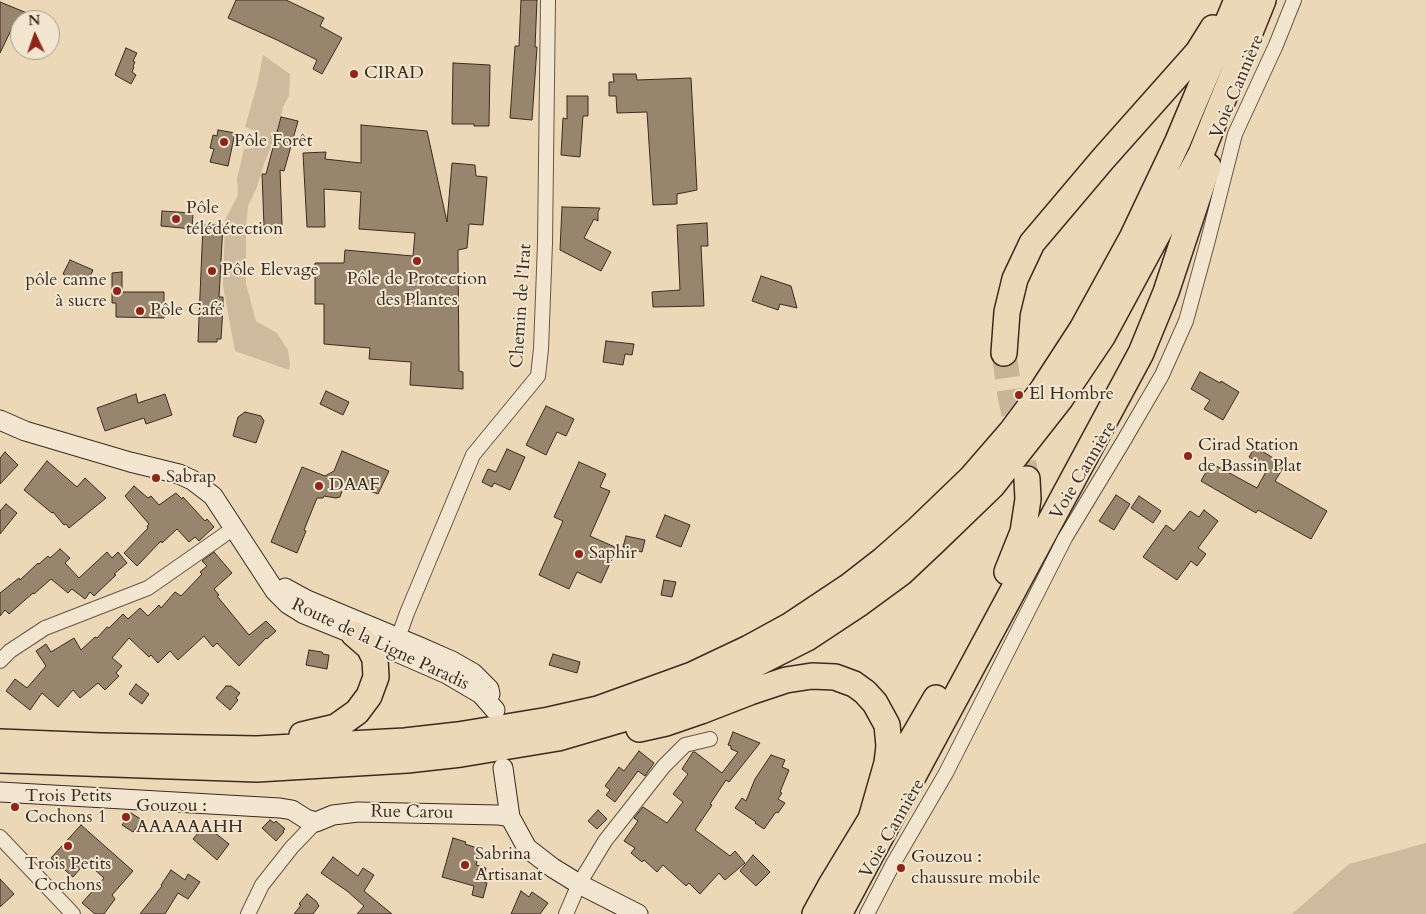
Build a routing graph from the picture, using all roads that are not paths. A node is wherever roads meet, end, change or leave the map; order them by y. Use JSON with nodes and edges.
{"nodes":[{"id":1,"x":548,"y":0,"type":"edge"},
{"id":2,"x":1229,"y":0,"type":"edge"},
{"id":3,"x":1237,"y":0,"type":"edge"},
{"id":4,"x":1263,"y":0,"type":"edge"},
{"id":5,"x":1294,"y":0,"type":"edge"},
{"id":6,"x":1004,"y":353,"type":"tunnel mouth"},
{"id":7,"x":0,"y":420,"type":"edge"},
{"id":8,"x":1027,"y":479,"type":"tunnel mouth"},
{"id":9,"x":234,"y":528,"type":"junction"},
{"id":10,"x":260,"y":568,"type":"junction"},
{"id":11,"x":304,"y":614,"type":"junction"},
{"id":12,"x":354,"y":634,"type":"junction"},
{"id":13,"x":395,"y":643,"type":"junction"},
{"id":14,"x":0,"y":661,"type":"edge"},
{"id":15,"x":369,"y":696,"type":"junction"},
{"id":16,"x":710,"y":739,"type":"dead end"},
{"id":17,"x":0,"y":741,"type":"edge"},
{"id":18,"x":461,"y":754,"type":"junction"},
{"id":19,"x":0,"y":760,"type":"edge"},
{"id":20,"x":503,"y":768,"type":"dead end"},
{"id":21,"x":0,"y":792,"type":"edge"},
{"id":22,"x":510,"y":817,"type":"junction"},
{"id":23,"x":870,"y":819,"type":"junction"},
{"id":24,"x":316,"y":822,"type":"junction"},
{"id":25,"x":0,"y":837,"type":"edge"},
{"id":26,"x":579,"y":884,"type":"junction"},
{"id":27,"x":831,"y":886,"type":"junction"},
{"id":28,"x":73,"y":914,"type":"edge"},
{"id":29,"x":248,"y":914,"type":"edge"},
{"id":30,"x":566,"y":914,"type":"edge"},
{"id":31,"x":638,"y":914,"type":"edge"},
{"id":32,"x":808,"y":914,"type":"edge"},
{"id":33,"x":815,"y":914,"type":"edge"},
{"id":34,"x":839,"y":914,"type":"edge"},
{"id":35,"x":867,"y":914,"type":"edge"}],
"edges":[{"from":1,"to":13,"type":"street","name":"Chemin de l'Irat"},
{"from":2,"to":6,"type":"highway"},
{"from":3,"to":17,"type":"highway"},
{"from":4,"to":18,"type":"highway"},
{"from":4,"to":34,"type":"highway"},
{"from":5,"to":35,"type":"street","name":"Voie Cannière"},
{"from":7,"to":9,"type":"main road","name":"Route de la Ligne Paradis"},
{"from":8,"to":23,"type":"highway"},
{"from":9,"to":10,"type":"main road","name":"Route de la Ligne Paradis"},
{"from":9,"to":14,"type":"street"},
{"from":10,"to":11,"type":"main road","name":"Route de la Ligne Paradis"},
{"from":10,"to":13,"type":"main road","name":"Route de la Ligne Paradis"},
{"from":11,"to":12,"type":"main road","name":"Route de la Ligne Paradis"},
{"from":11,"to":13,"type":"main road"},
{"from":12,"to":13,"type":"main road","name":"Route de la Ligne Paradis"},
{"from":12,"to":15,"type":"highway"},
{"from":13,"to":13,"type":"main road","name":"Route de la Ligne Paradis"},
{"from":13,"to":15,"type":"street","name":"Chemin de l'Irat"},
{"from":15,"to":17,"type":"highway"},
{"from":16,"to":26,"type":"street"},
{"from":18,"to":19,"type":"highway"},
{"from":18,"to":23,"type":"highway"},
{"from":20,"to":22,"type":"main road"},
{"from":21,"to":24,"type":"main road"},
{"from":22,"to":24,"type":"main road","name":"Rue Carou"},
{"from":22,"to":26,"type":"main road"},
{"from":23,"to":27,"type":"highway"},
{"from":24,"to":29,"type":"street"},
{"from":25,"to":28,"type":"street"},
{"from":26,"to":30,"type":"street"},
{"from":26,"to":31,"type":"main road"},
{"from":27,"to":32,"type":"highway"},
{"from":27,"to":33,"type":"highway"}]}
